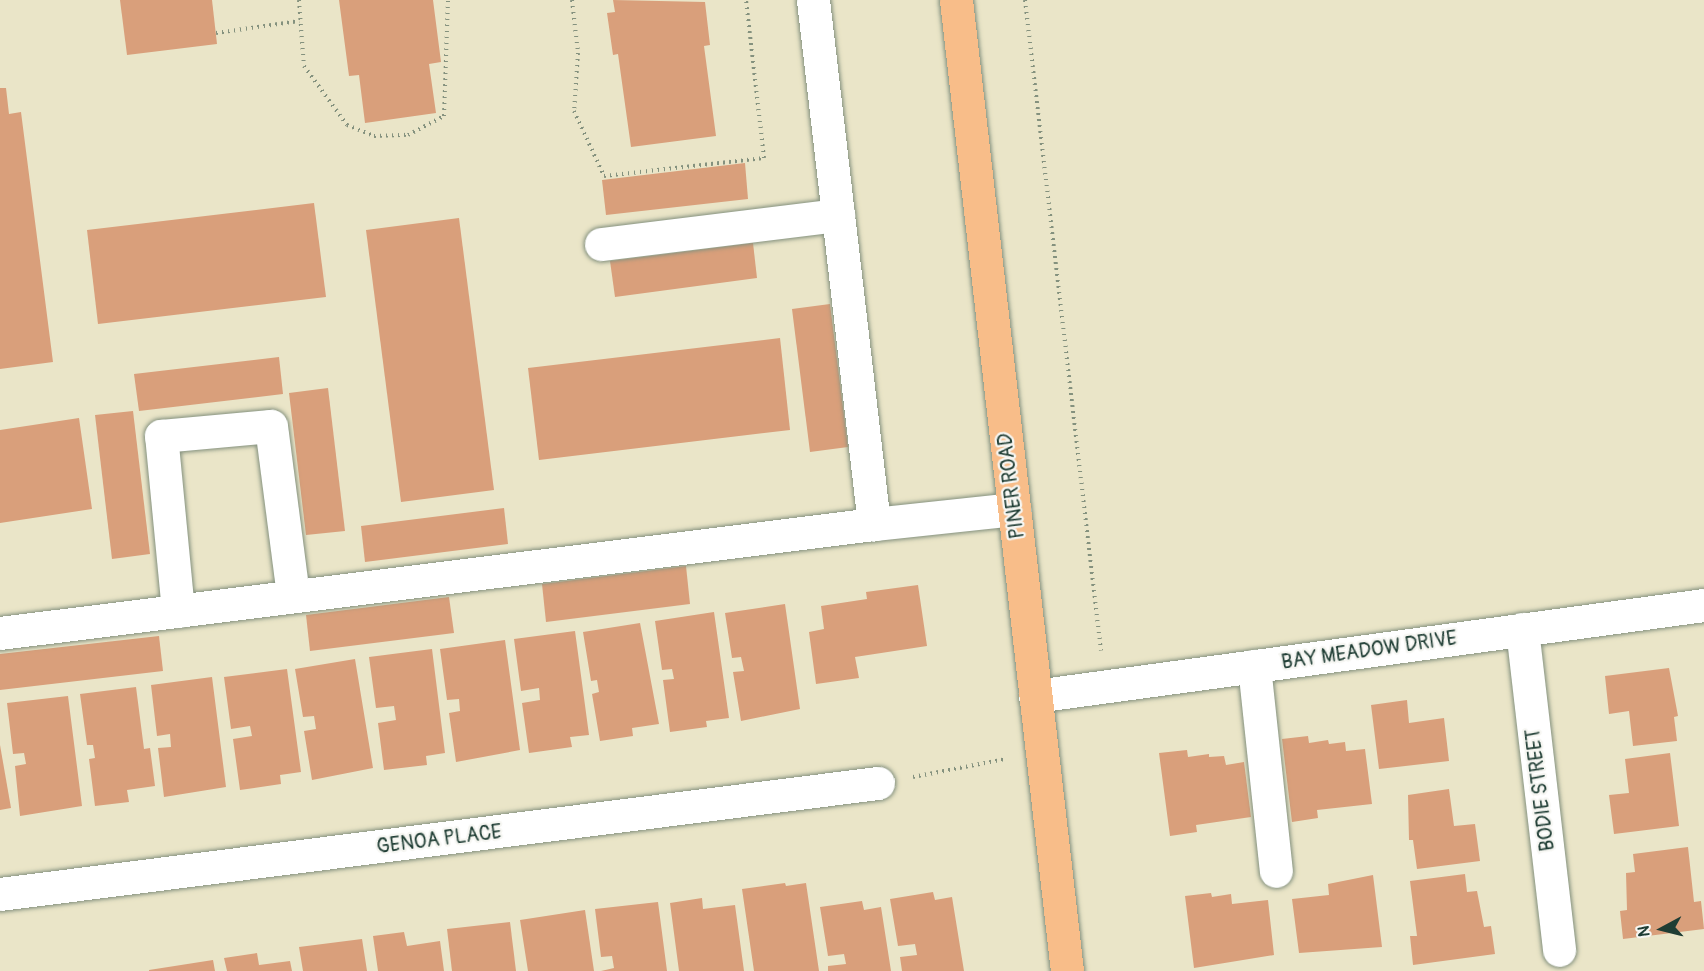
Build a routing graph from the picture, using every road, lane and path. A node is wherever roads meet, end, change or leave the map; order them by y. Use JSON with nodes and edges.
{"nodes":[{"id":1,"x":299,"y":0,"type":"edge"},
{"id":2,"x":448,"y":0,"type":"edge"},
{"id":3,"x":572,"y":0,"type":"edge"},
{"id":4,"x":746,"y":0,"type":"edge"},
{"id":5,"x":813,"y":0,"type":"edge"},
{"id":6,"x":956,"y":0,"type":"edge"},
{"id":7,"x":1025,"y":0,"type":"edge"},
{"id":8,"x":299,"y":21,"type":"junction"},
{"id":9,"x":216,"y":33,"type":"dead end"},
{"id":10,"x":838,"y":215,"type":"junction"},
{"id":11,"x":601,"y":244,"type":"dead end"},
{"id":12,"x":1014,"y":508,"type":"junction"},
{"id":13,"x":874,"y":524,"type":"junction"},
{"id":14,"x":293,"y":596,"type":"junction"},
{"id":15,"x":1704,"y":605,"type":"edge"},
{"id":16,"x":178,"y":611,"type":"junction"},
{"id":17,"x":1522,"y":629,"type":"junction"},
{"id":18,"x":0,"y":633,"type":"edge"},
{"id":19,"x":1101,"y":652,"type":"dead end"},
{"id":20,"x":1254,"y":666,"type":"junction"},
{"id":21,"x":1035,"y":696,"type":"junction"},
{"id":22,"x":1042,"y":753,"type":"junction"},
{"id":23,"x":878,"y":783,"type":"joint"},
{"id":24,"x":1276,"y":871,"type":"dead end"},
{"id":25,"x":0,"y":894,"type":"edge"},
{"id":26,"x":1559,"y":950,"type":"dead end"},
{"id":27,"x":1067,"y":971,"type":"edge"}],
"edges":[{"from":1,"to":8,"type":"path"},
{"from":2,"to":8,"type":"path"},
{"from":3,"to":4,"type":"path"},
{"from":5,"to":10,"type":"street"},
{"from":6,"to":12,"type":"main road","name":"PINER ROAD"},
{"from":7,"to":19,"type":"path"},
{"from":8,"to":9,"type":"path"},
{"from":10,"to":11,"type":"street"},
{"from":10,"to":13,"type":"street"},
{"from":12,"to":13,"type":"street"},
{"from":12,"to":21,"type":"main road","name":"PINER ROAD"},
{"from":13,"to":14,"type":"street"},
{"from":14,"to":16,"type":"street"},
{"from":14,"to":16,"type":"street"},
{"from":15,"to":17,"type":"street","name":"BAY MEADOW DRIVE"},
{"from":16,"to":18,"type":"street"},
{"from":17,"to":20,"type":"street","name":"BAY MEADOW DRIVE"},
{"from":17,"to":26,"type":"street","name":"BODIE STREET"},
{"from":20,"to":21,"type":"street","name":"BAY MEADOW DRIVE"},
{"from":20,"to":24,"type":"street"},
{"from":21,"to":22,"type":"main road","name":"PINER ROAD"},
{"from":22,"to":23,"type":"path"},
{"from":22,"to":27,"type":"main road","name":"PINER ROAD"},
{"from":23,"to":25,"type":"street","name":"GENOA PLACE"}]}
